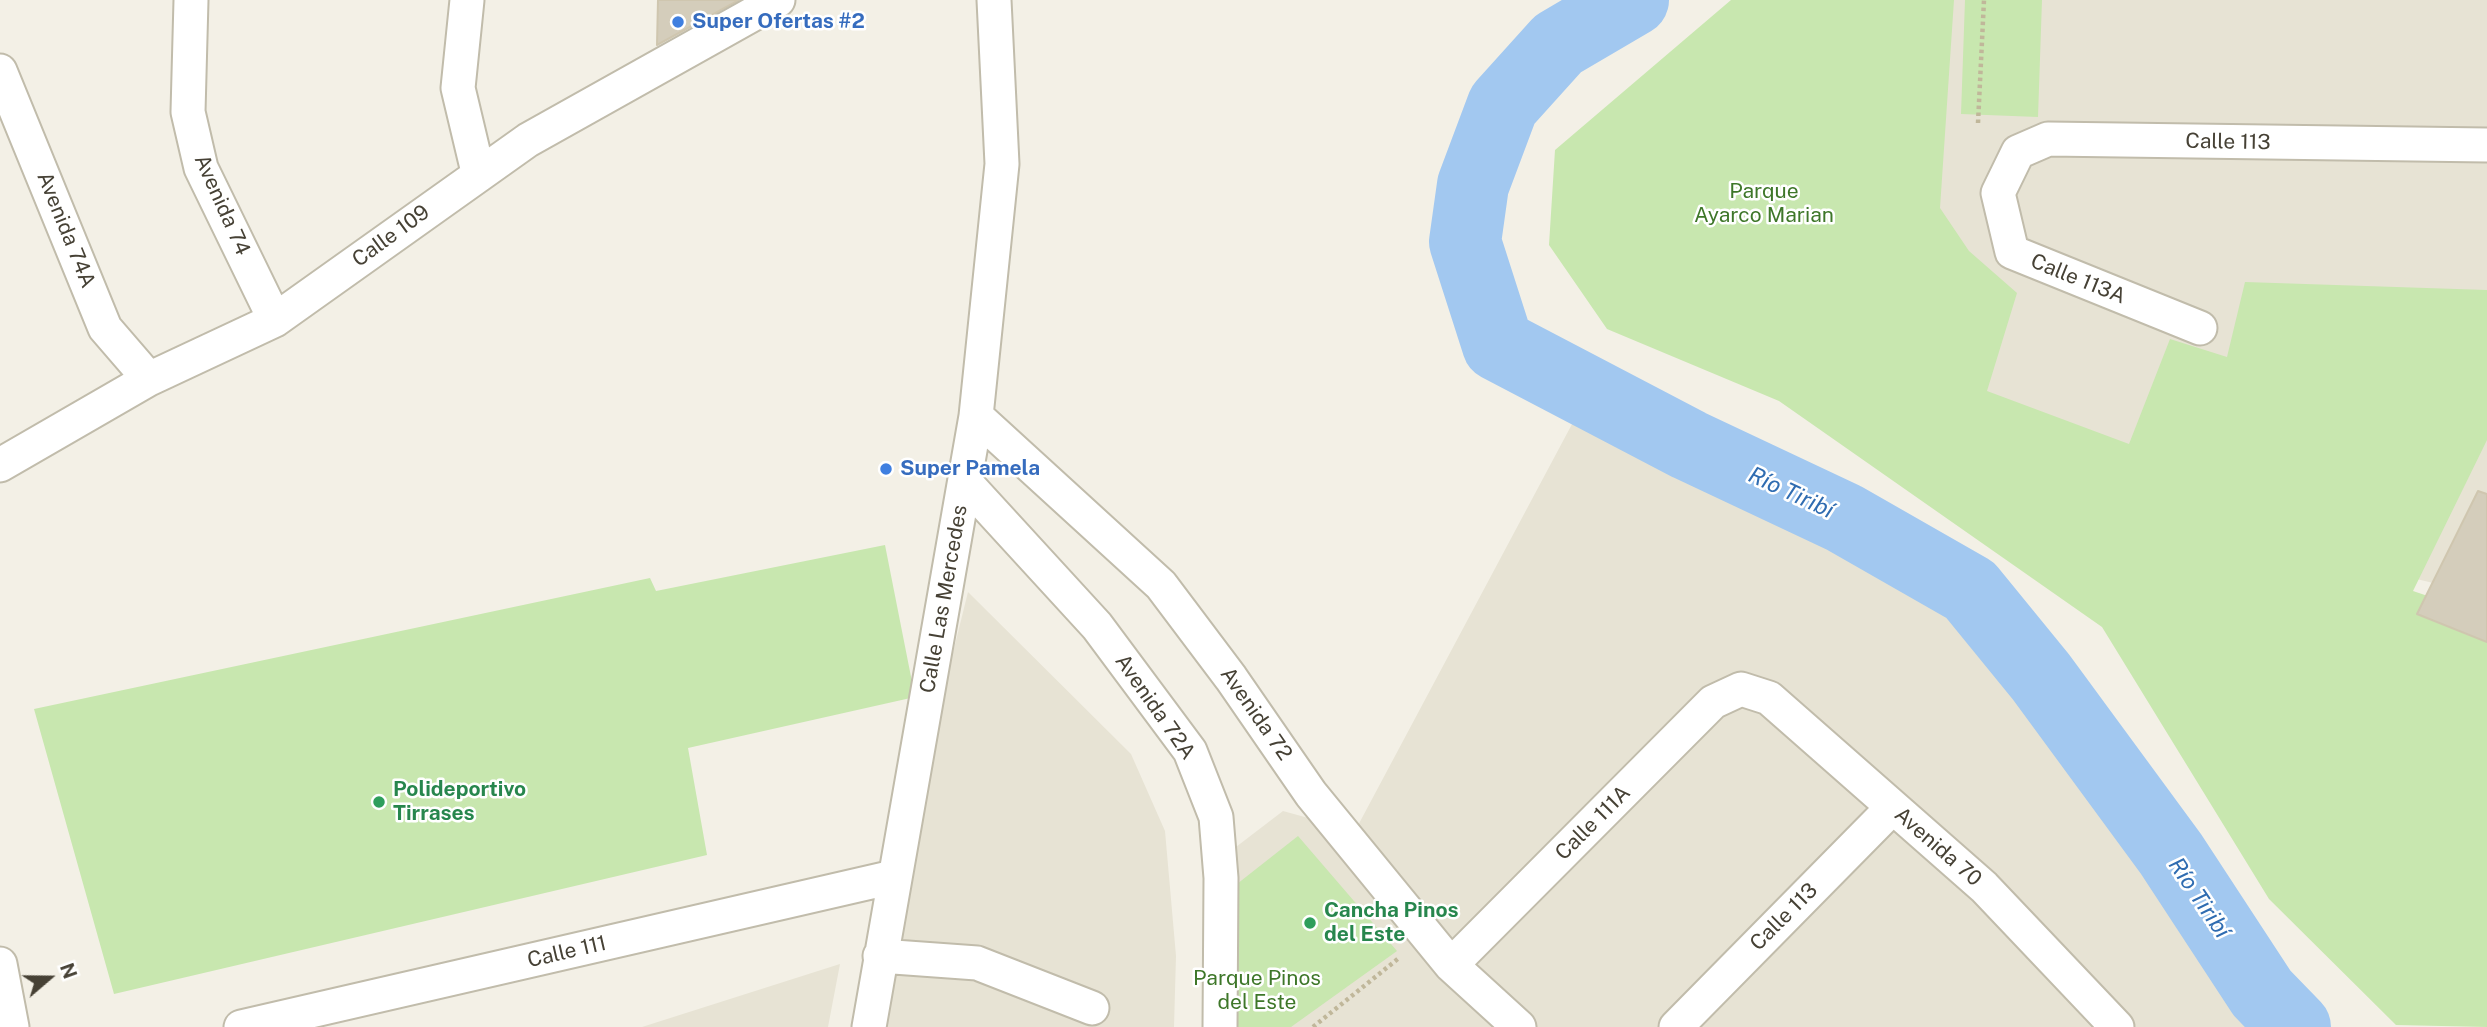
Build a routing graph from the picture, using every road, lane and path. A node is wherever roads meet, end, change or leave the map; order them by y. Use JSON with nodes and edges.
{"nodes":[{"id":1,"x":191,"y":0,"type":"edge"},
{"id":2,"x":467,"y":0,"type":"edge"},
{"id":3,"x":778,"y":0,"type":"edge"},
{"id":4,"x":994,"y":0,"type":"edge"},
{"id":5,"x":1984,"y":0,"type":"edge"},
{"id":6,"x":0,"y":71,"type":"edge"},
{"id":7,"x":1978,"y":123,"type":"dead end"},
{"id":8,"x":2487,"y":145,"type":"edge"},
{"id":9,"x":478,"y":172,"type":"junction"},
{"id":10,"x":1997,"y":193,"type":"joint"},
{"id":11,"x":275,"y":320,"type":"junction"},
{"id":12,"x":2200,"y":328,"type":"dead end"},
{"id":13,"x":149,"y":379,"type":"junction"},
{"id":14,"x":976,"y":416,"type":"junction"},
{"id":15,"x":0,"y":465,"type":"edge"},
{"id":16,"x":965,"y":482,"type":"junction"},
{"id":17,"x":1741,"y":689,"type":"joint"},
{"id":18,"x":1893,"y":807,"type":"junction"},
{"id":19,"x":893,"y":877,"type":"junction"},
{"id":20,"x":1427,"y":935,"type":"junction"},
{"id":21,"x":880,"y":956,"type":"junction"},
{"id":22,"x":0,"y":964,"type":"edge"},
{"id":23,"x":1451,"y":965,"type":"junction"},
{"id":24,"x":1092,"y":1008,"type":"dead end"},
{"id":25,"x":12,"y":1027,"type":"edge"},
{"id":26,"x":241,"y":1027,"type":"edge"},
{"id":27,"x":869,"y":1027,"type":"edge"},
{"id":28,"x":1220,"y":1027,"type":"edge"},
{"id":29,"x":1313,"y":1027,"type":"edge"},
{"id":30,"x":1519,"y":1027,"type":"edge"},
{"id":31,"x":1676,"y":1027,"type":"edge"},
{"id":32,"x":2117,"y":1027,"type":"edge"}],
"edges":[{"from":1,"to":11,"type":"street","name":"Avenida 74"},
{"from":2,"to":9,"type":"street"},
{"from":3,"to":9,"type":"street","name":"Calle 109"},
{"from":4,"to":14,"type":"street","name":"Calle Las Mercedes"},
{"from":5,"to":7,"type":"path"},
{"from":6,"to":13,"type":"street","name":"Avenida 74A"},
{"from":8,"to":10,"type":"street","name":"Calle 113"},
{"from":9,"to":11,"type":"street","name":"Calle 109"},
{"from":10,"to":12,"type":"street","name":"Calle 113A"},
{"from":11,"to":13,"type":"street","name":"Calle 109"},
{"from":13,"to":15,"type":"street","name":"Calle 109"},
{"from":14,"to":16,"type":"street","name":"Calle Las Mercedes"},
{"from":14,"to":20,"type":"street","name":"Avenida 72"},
{"from":16,"to":19,"type":"street","name":"Calle Las Mercedes"},
{"from":16,"to":28,"type":"street","name":"Avenida 72A"},
{"from":17,"to":18,"type":"street","name":"Avenida 70"},
{"from":17,"to":23,"type":"street","name":"Calle 111A"},
{"from":18,"to":31,"type":"street","name":"Calle 113"},
{"from":18,"to":32,"type":"street","name":"Avenida 70"},
{"from":19,"to":21,"type":"street","name":"Calle Las Mercedes"},
{"from":19,"to":26,"type":"street","name":"Calle 111"},
{"from":20,"to":23,"type":"street","name":"Avenida 72"},
{"from":20,"to":29,"type":"path"},
{"from":21,"to":24,"type":"street"},
{"from":21,"to":27,"type":"street","name":"Calle Las Mercedes"},
{"from":22,"to":25,"type":"street"},
{"from":23,"to":30,"type":"street","name":"Avenida 72"}]}
